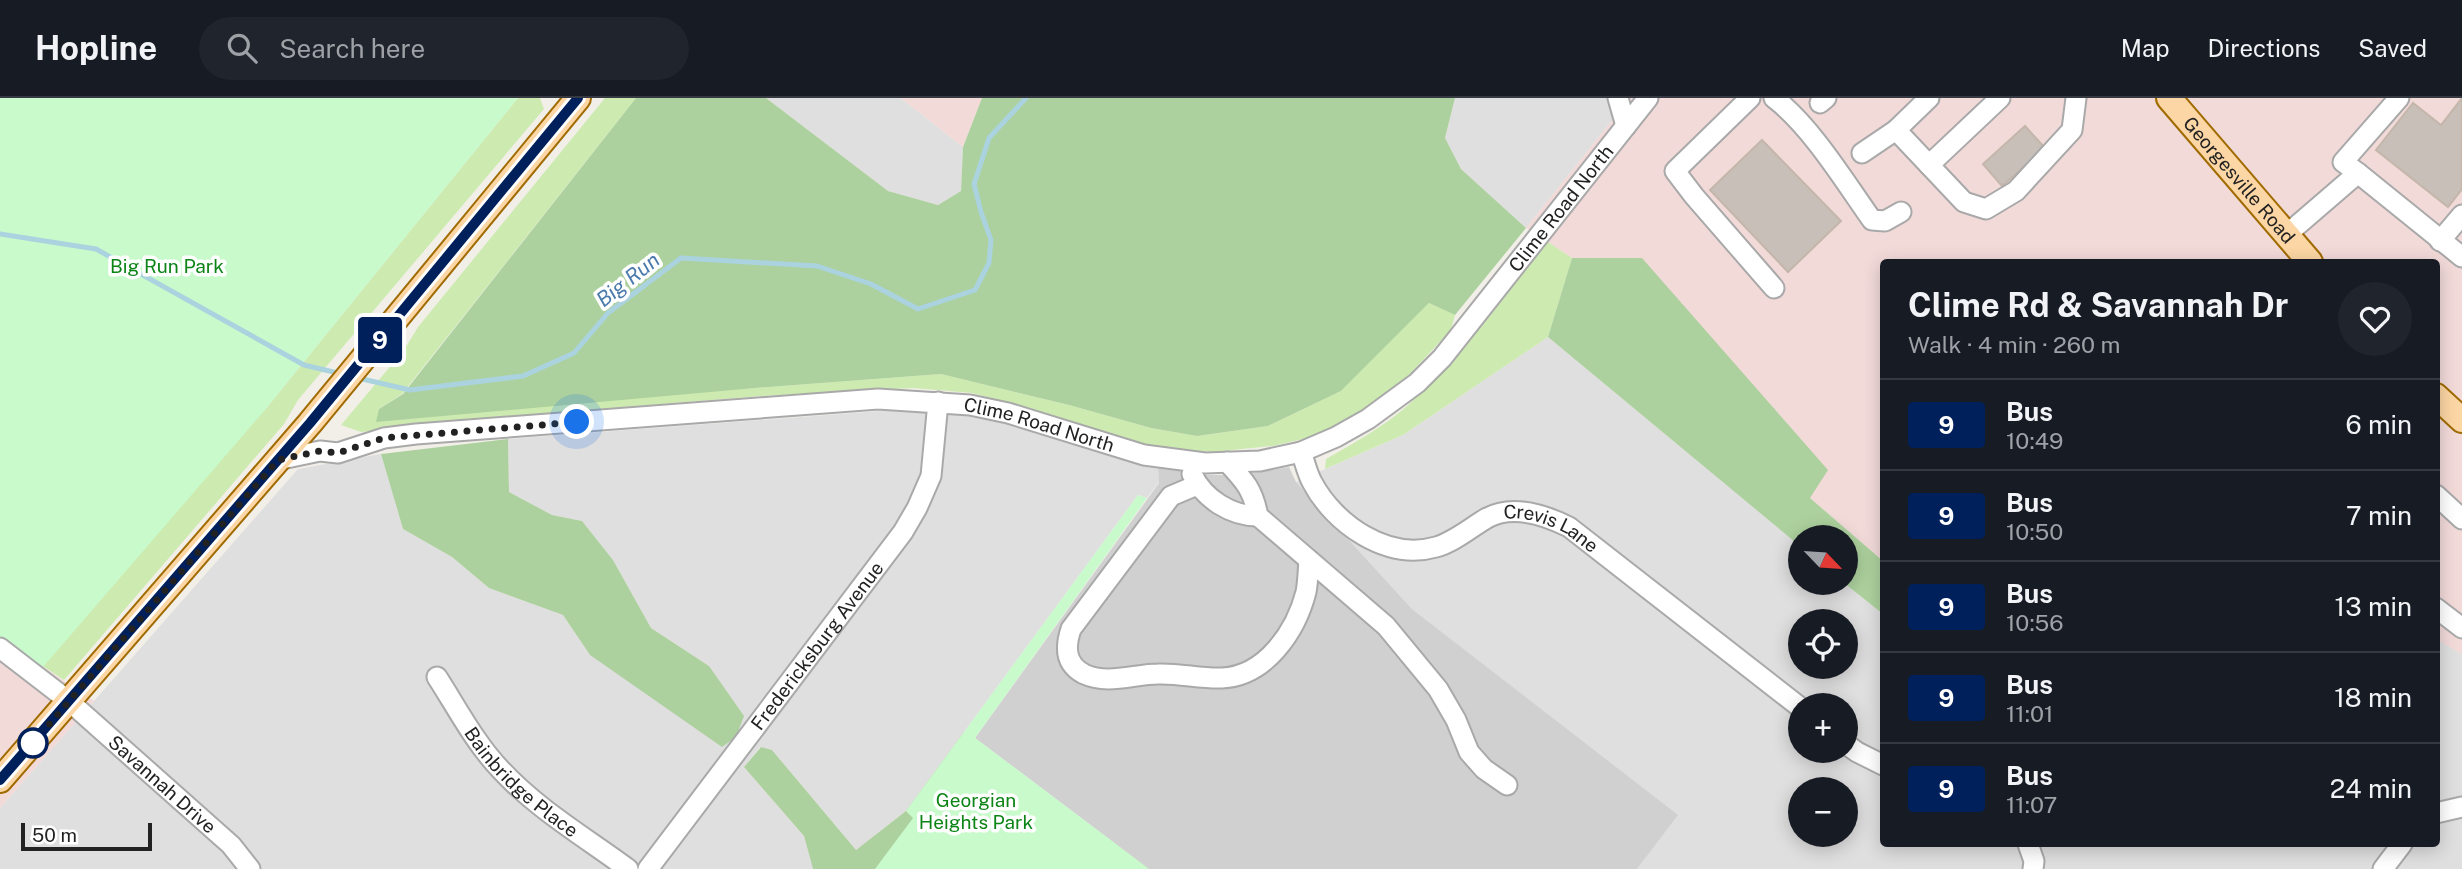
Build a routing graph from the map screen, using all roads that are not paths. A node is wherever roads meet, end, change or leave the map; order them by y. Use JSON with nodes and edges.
{"nodes":[{"id":1,"x":578,"y":98,"type":"edge"},
{"id":2,"x":1618,"y":98,"type":"edge"},
{"id":3,"x":1648,"y":98,"type":"edge"},
{"id":4,"x":1751,"y":98,"type":"edge"},
{"id":5,"x":1774,"y":98,"type":"edge"},
{"id":6,"x":1929,"y":98,"type":"edge"},
{"id":7,"x":2000,"y":98,"type":"edge"},
{"id":8,"x":2076,"y":98,"type":"edge"},
{"id":9,"x":2169,"y":98,"type":"edge"},
{"id":10,"x":2399,"y":98,"type":"edge"},
{"id":11,"x":1626,"y":126,"type":"junction"},
{"id":12,"x":1896,"y":130,"type":"junction"},
{"id":13,"x":1862,"y":153,"type":"dead end"},
{"id":14,"x":1929,"y":165,"type":"junction"},
{"id":15,"x":2358,"y":173,"type":"junction"},
{"id":16,"x":2462,"y":215,"type":"edge"},
{"id":17,"x":1893,"y":216,"type":"dead end"},
{"id":18,"x":2286,"y":234,"type":"junction"},
{"id":19,"x":2440,"y":241,"type":"junction"},
{"id":20,"x":2462,"y":257,"type":"edge"},
{"id":21,"x":2307,"y":259,"type":"edge"},
{"id":22,"x":1774,"y":288,"type":"dead end"},
{"id":23,"x":2440,"y":400,"type":"edge"},
{"id":24,"x":938,"y":402,"type":"junction"},
{"id":25,"x":2462,"y":420,"type":"edge"},
{"id":26,"x":1301,"y":452,"type":"junction"},
{"id":27,"x":278,"y":460,"type":"junction"},
{"id":28,"x":1185,"y":460,"type":"junction"},
{"id":29,"x":1227,"y":462,"type":"junction"},
{"id":30,"x":1197,"y":485,"type":"junction"},
{"id":31,"x":2440,"y":501,"type":"edge"},
{"id":32,"x":1258,"y":516,"type":"junction"},
{"id":33,"x":2462,"y":519,"type":"edge"},
{"id":34,"x":1309,"y":560,"type":"junction"},
{"id":35,"x":2440,"y":611,"type":"edge"},
{"id":36,"x":2461,"y":625,"type":"edge"},
{"id":37,"x":0,"y":648,"type":"edge"},
{"id":38,"x":437,"y":677,"type":"dead end"},
{"id":39,"x":1788,"y":698,"type":"edge"},
{"id":40,"x":69,"y":702,"type":"junction"},
{"id":41,"x":1858,"y":752,"type":"edge"},
{"id":42,"x":1880,"y":764,"type":"edge"},
{"id":43,"x":0,"y":780,"type":"edge"},
{"id":44,"x":1507,"y":785,"type":"dead end"},
{"id":45,"x":2461,"y":807,"type":"edge"},
{"id":46,"x":2440,"y":812,"type":"edge"},
{"id":47,"x":2400,"y":847,"type":"edge"},
{"id":48,"x":250,"y":869,"type":"edge"},
{"id":49,"x":628,"y":869,"type":"edge"},
{"id":50,"x":648,"y":869,"type":"edge"},
{"id":51,"x":2382,"y":869,"type":"edge"}],
"edges":[{"from":1,"to":27,"type":"main road"},
{"from":2,"to":11,"type":"street"},
{"from":3,"to":11,"type":"street","name":"Clime Road North"},
{"from":4,"to":22,"type":"street"},
{"from":5,"to":17,"type":"street"},
{"from":6,"to":12,"type":"street"},
{"from":7,"to":14,"type":"street"},
{"from":8,"to":14,"type":"street"},
{"from":9,"to":18,"type":"main road","name":"Georgesville Road"},
{"from":10,"to":15,"type":"street"},
{"from":11,"to":26,"type":"street","name":"Clime Road North"},
{"from":12,"to":13,"type":"street"},
{"from":12,"to":14,"type":"street"},
{"from":15,"to":18,"type":"street"},
{"from":15,"to":19,"type":"street"},
{"from":16,"to":19,"type":"street"},
{"from":18,"to":21,"type":"main road","name":"Georgesville Road"},
{"from":19,"to":20,"type":"street"},
{"from":23,"to":25,"type":"main road"},
{"from":24,"to":27,"type":"street","name":"Clime Road North"},
{"from":24,"to":28,"type":"street","name":"Clime Road North"},
{"from":24,"to":50,"type":"street","name":"Fredericksburg Avenue"},
{"from":26,"to":29,"type":"street","name":"Clime Road North"},
{"from":26,"to":39,"type":"street","name":"Crevis Lane"},
{"from":27,"to":40,"type":"main road"},
{"from":28,"to":29,"type":"street","name":"Clime Road North"},
{"from":28,"to":30,"type":"street"},
{"from":29,"to":32,"type":"street"},
{"from":30,"to":32,"type":"street"},
{"from":30,"to":34,"type":"street"},
{"from":31,"to":33,"type":"street"},
{"from":32,"to":34,"type":"street"},
{"from":34,"to":44,"type":"street"},
{"from":35,"to":36,"type":"street"},
{"from":37,"to":40,"type":"street","name":"Savannah Drive"},
{"from":38,"to":49,"type":"street","name":"Bainbridge Place"},
{"from":40,"to":43,"type":"main road"},
{"from":40,"to":48,"type":"street","name":"Savannah Drive"},
{"from":41,"to":42,"type":"street"},
{"from":45,"to":46,"type":"street"},
{"from":47,"to":51,"type":"street"}]}
